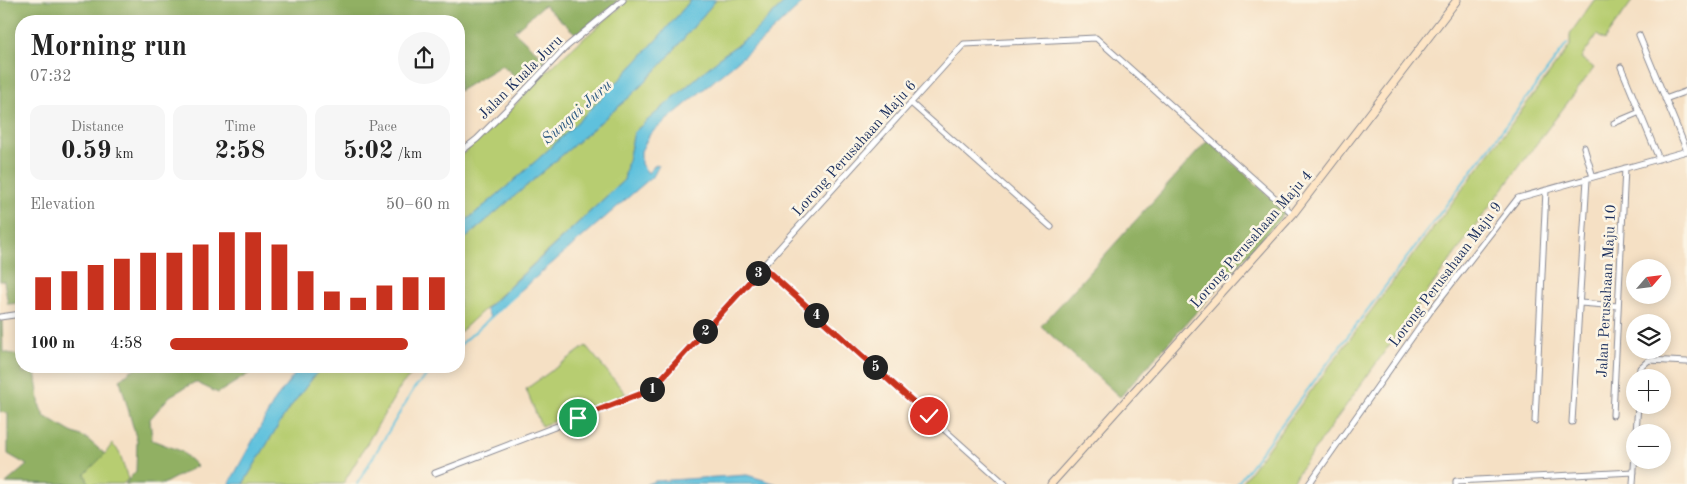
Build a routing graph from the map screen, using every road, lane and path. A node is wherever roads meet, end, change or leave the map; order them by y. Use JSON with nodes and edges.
{"nodes":[{"id":1,"x":623,"y":0,"type":"edge"},
{"id":2,"x":1457,"y":0,"type":"edge"},
{"id":3,"x":1639,"y":34,"type":"dead end"},
{"id":4,"x":1621,"y":67,"type":"dead end"},
{"id":5,"x":1687,"y":91,"type":"edge"},
{"id":6,"x":1665,"y":99,"type":"junction"},
{"id":7,"x":912,"y":104,"type":"junction"},
{"id":8,"x":1640,"y":112,"type":"junction"},
{"id":9,"x":1614,"y":123,"type":"dead end"},
{"id":10,"x":1584,"y":147,"type":"dead end"},
{"id":11,"x":465,"y":148,"type":"edge"},
{"id":12,"x":1687,"y":151,"type":"edge"},
{"id":13,"x":1659,"y":159,"type":"junction"},
{"id":14,"x":1624,"y":168,"type":"junction"},
{"id":15,"x":1590,"y":178,"type":"junction"},
{"id":16,"x":1546,"y":190,"type":"junction"},
{"id":17,"x":1293,"y":214,"type":"junction"},
{"id":18,"x":1051,"y":227,"type":"dead end"},
{"id":19,"x":763,"y":267,"type":"junction"},
{"id":20,"x":1580,"y":303,"type":"junction"},
{"id":21,"x":1618,"y":306,"type":"junction"},
{"id":22,"x":15,"y":315,"type":"edge"},
{"id":23,"x":0,"y":317,"type":"edge"},
{"id":24,"x":1687,"y":362,"type":"edge"},
{"id":25,"x":1640,"y":369,"type":"edge"},
{"id":26,"x":1613,"y":416,"type":"dead end"},
{"id":27,"x":1536,"y":421,"type":"dead end"},
{"id":28,"x":1572,"y":422,"type":"dead end"},
{"id":29,"x":1634,"y":469,"type":"edge"},
{"id":30,"x":1634,"y":472,"type":"junction"},
{"id":31,"x":435,"y":473,"type":"dead end"},
{"id":32,"x":1311,"y":483,"type":"edge"},
{"id":33,"x":1005,"y":484,"type":"edge"},
{"id":34,"x":1051,"y":484,"type":"edge"},
{"id":35,"x":1456,"y":484,"type":"edge"},
{"id":36,"x":1633,"y":484,"type":"edge"}],
"edges":[{"from":1,"to":11,"type":"street","name":"Jalan Kuala Juru"},
{"from":2,"to":17,"type":"street","name":"Lorong Perusahaan Maju 4"},
{"from":3,"to":6,"type":"street"},
{"from":4,"to":8,"type":"street"},
{"from":5,"to":6,"type":"street"},
{"from":6,"to":12,"type":"street"},
{"from":7,"to":17,"type":"street","name":"Lorong Perusahaan Maju 6"},
{"from":7,"to":18,"type":"street"},
{"from":7,"to":19,"type":"street","name":"Lorong Perusahaan Maju 6"},
{"from":8,"to":9,"type":"street"},
{"from":8,"to":13,"type":"street"},
{"from":10,"to":15,"type":"street"},
{"from":12,"to":13,"type":"street","name":"Lorong Perusahaan Maju 9"},
{"from":13,"to":14,"type":"street","name":"Lorong Perusahaan Maju 9"},
{"from":14,"to":15,"type":"street","name":"Lorong Perusahaan Maju 9"},
{"from":14,"to":21,"type":"street","name":"Jalan Perusahaan Maju 10"},
{"from":15,"to":16,"type":"street","name":"Lorong Perusahaan Maju 9"},
{"from":15,"to":20,"type":"street"},
{"from":16,"to":27,"type":"street"},
{"from":16,"to":32,"type":"street","name":"Lorong Perusahaan Maju 9"},
{"from":17,"to":34,"type":"street","name":"Lorong Perusahaan Maju 4"},
{"from":19,"to":31,"type":"street","name":"Lorong Perusahaan Maju 6"},
{"from":19,"to":33,"type":"street"},
{"from":20,"to":21,"type":"street"},
{"from":20,"to":28,"type":"street"},
{"from":21,"to":26,"type":"street","name":"Jalan Perusahaan Maju 10"},
{"from":22,"to":23,"type":"street"},
{"from":24,"to":25,"type":"street"},
{"from":29,"to":30,"type":"street"},
{"from":30,"to":35,"type":"street"},
{"from":30,"to":36,"type":"street"}]}
